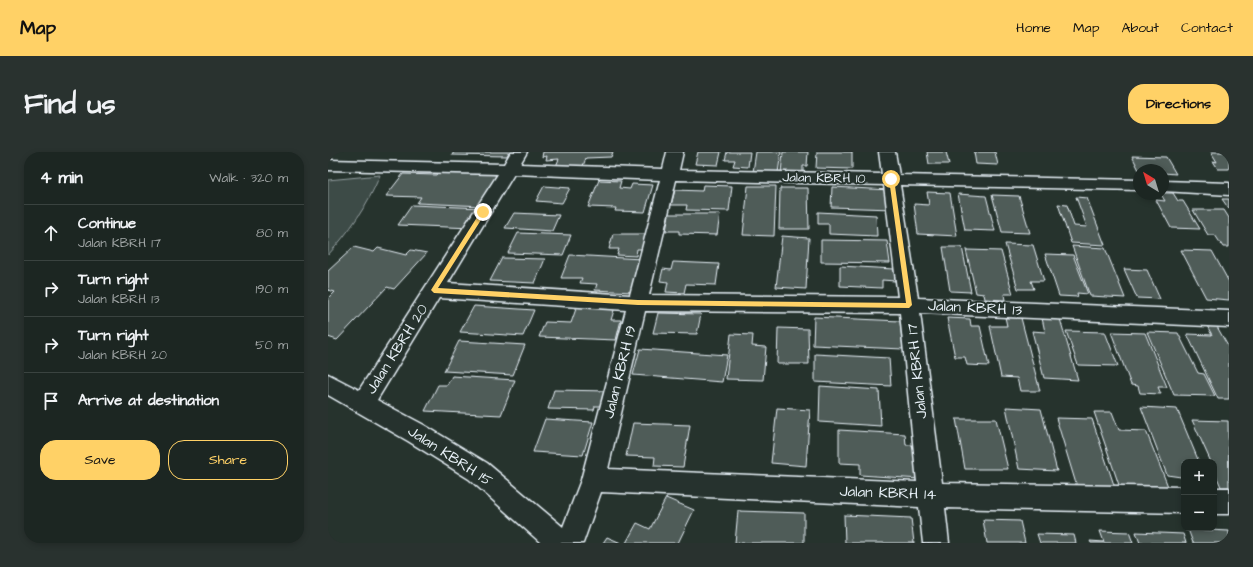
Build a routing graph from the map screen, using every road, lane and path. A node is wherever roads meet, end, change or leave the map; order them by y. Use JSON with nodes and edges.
{"nodes":[{"id":1,"x":336,"y":152,"type":"edge"},
{"id":2,"x":518,"y":152,"type":"edge"},
{"id":3,"x":675,"y":152,"type":"edge"},
{"id":4,"x":887,"y":152,"type":"edge"},
{"id":5,"x":328,"y":162,"type":"edge"},
{"id":6,"x":328,"y":165,"type":"edge"},
{"id":7,"x":508,"y":169,"type":"junction"},
{"id":8,"x":670,"y":176,"type":"junction"},
{"id":9,"x":891,"y":179,"type":"junction"},
{"id":10,"x":1133,"y":185,"type":"edge"},
{"id":11,"x":1169,"y":186,"type":"edge"},
{"id":12,"x":1229,"y":189,"type":"edge"},
{"id":13,"x":434,"y":290,"type":"junction"},
{"id":14,"x":638,"y":303,"type":"junction"},
{"id":15,"x":909,"y":305,"type":"junction"},
{"id":16,"x":1229,"y":319,"type":"edge"},
{"id":17,"x":328,"y":384,"type":"edge"},
{"id":18,"x":362,"y":403,"type":"junction"},
{"id":19,"x":593,"y":480,"type":"junction"},
{"id":20,"x":931,"y":495,"type":"junction"},
{"id":21,"x":1181,"y":500,"type":"edge"},
{"id":22,"x":1217,"y":501,"type":"edge"},
{"id":23,"x":1229,"y":501,"type":"edge"},
{"id":24,"x":561,"y":543,"type":"edge"},
{"id":25,"x":570,"y":543,"type":"edge"},
{"id":26,"x":936,"y":543,"type":"edge"}],
"edges":[{"from":1,"to":5,"type":"street"},
{"from":2,"to":7,"type":"street","name":"Jalan KBRH 20"},
{"from":3,"to":8,"type":"street","name":"Jalan KBRH 19"},
{"from":4,"to":9,"type":"street","name":"Jalan KBRH 17"},
{"from":6,"to":7,"type":"street","name":"Jalan KBRH 10"},
{"from":7,"to":8,"type":"street","name":"Jalan KBRH 10"},
{"from":7,"to":13,"type":"street","name":"Jalan KBRH 20"},
{"from":8,"to":9,"type":"street","name":"Jalan KBRH 10"},
{"from":8,"to":14,"type":"street","name":"Jalan KBRH 19"},
{"from":9,"to":10,"type":"street","name":"Jalan KBRH 10"},
{"from":9,"to":15,"type":"street","name":"Jalan KBRH 17"},
{"from":11,"to":12,"type":"street"},
{"from":13,"to":14,"type":"street","name":"Jalan KBRH 13"},
{"from":13,"to":18,"type":"street","name":"Jalan KBRH 20"},
{"from":14,"to":15,"type":"street","name":"Jalan KBRH 13"},
{"from":14,"to":19,"type":"street","name":"Jalan KBRH 19"},
{"from":15,"to":16,"type":"street","name":"Jalan KBRH 13"},
{"from":15,"to":20,"type":"street","name":"Jalan KBRH 17"},
{"from":17,"to":18,"type":"street","name":"Jalan KBRH 15"},
{"from":18,"to":24,"type":"street","name":"Jalan KBRH 15"},
{"from":19,"to":20,"type":"street","name":"Jalan KBRH 14"},
{"from":19,"to":25,"type":"street","name":"Jalan KBRH 19"},
{"from":20,"to":21,"type":"street","name":"Jalan KBRH 14"},
{"from":20,"to":26,"type":"street","name":"Jalan KBRH 17"},
{"from":22,"to":23,"type":"street"}]}
